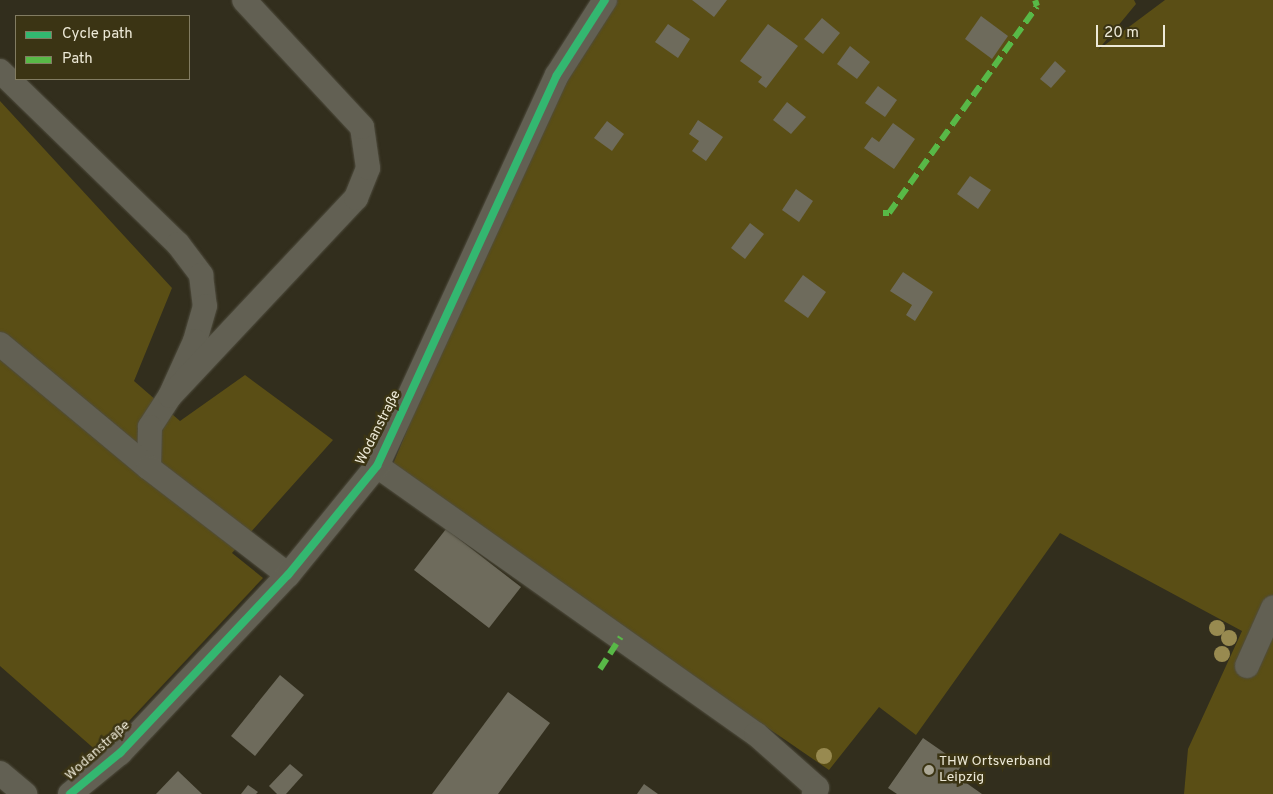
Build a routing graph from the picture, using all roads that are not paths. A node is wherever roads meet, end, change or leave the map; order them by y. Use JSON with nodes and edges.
{"nodes":[{"id":1,"x":244,"y":0,"type":"edge"},
{"id":2,"x":605,"y":0,"type":"edge"},
{"id":3,"x":0,"y":70,"type":"edge"},
{"id":4,"x":0,"y":344,"type":"edge"},
{"id":5,"x":170,"y":396,"type":"junction"},
{"id":6,"x":377,"y":466,"type":"junction"},
{"id":7,"x":149,"y":468,"type":"junction"},
{"id":8,"x":288,"y":575,"type":"junction"},
{"id":9,"x":1273,"y":608,"type":"edge"},
{"id":10,"x":1247,"y":666,"type":"dead end"},
{"id":11,"x":0,"y":772,"type":"edge"},
{"id":12,"x":819,"y":792,"type":"edge"},
{"id":13,"x":25,"y":794,"type":"edge"},
{"id":14,"x":70,"y":794,"type":"edge"}],
"edges":[{"from":1,"to":5,"type":"street"},
{"from":2,"to":6,"type":"street","name":"Wodanstraße"},
{"from":3,"to":5,"type":"street"},
{"from":4,"to":7,"type":"street"},
{"from":5,"to":7,"type":"street"},
{"from":6,"to":8,"type":"street","name":"Wodanstraße"},
{"from":6,"to":12,"type":"street"},
{"from":7,"to":8,"type":"street"},
{"from":8,"to":14,"type":"street","name":"Wodanstraße"},
{"from":9,"to":10,"type":"street"},
{"from":11,"to":13,"type":"street"}]}
